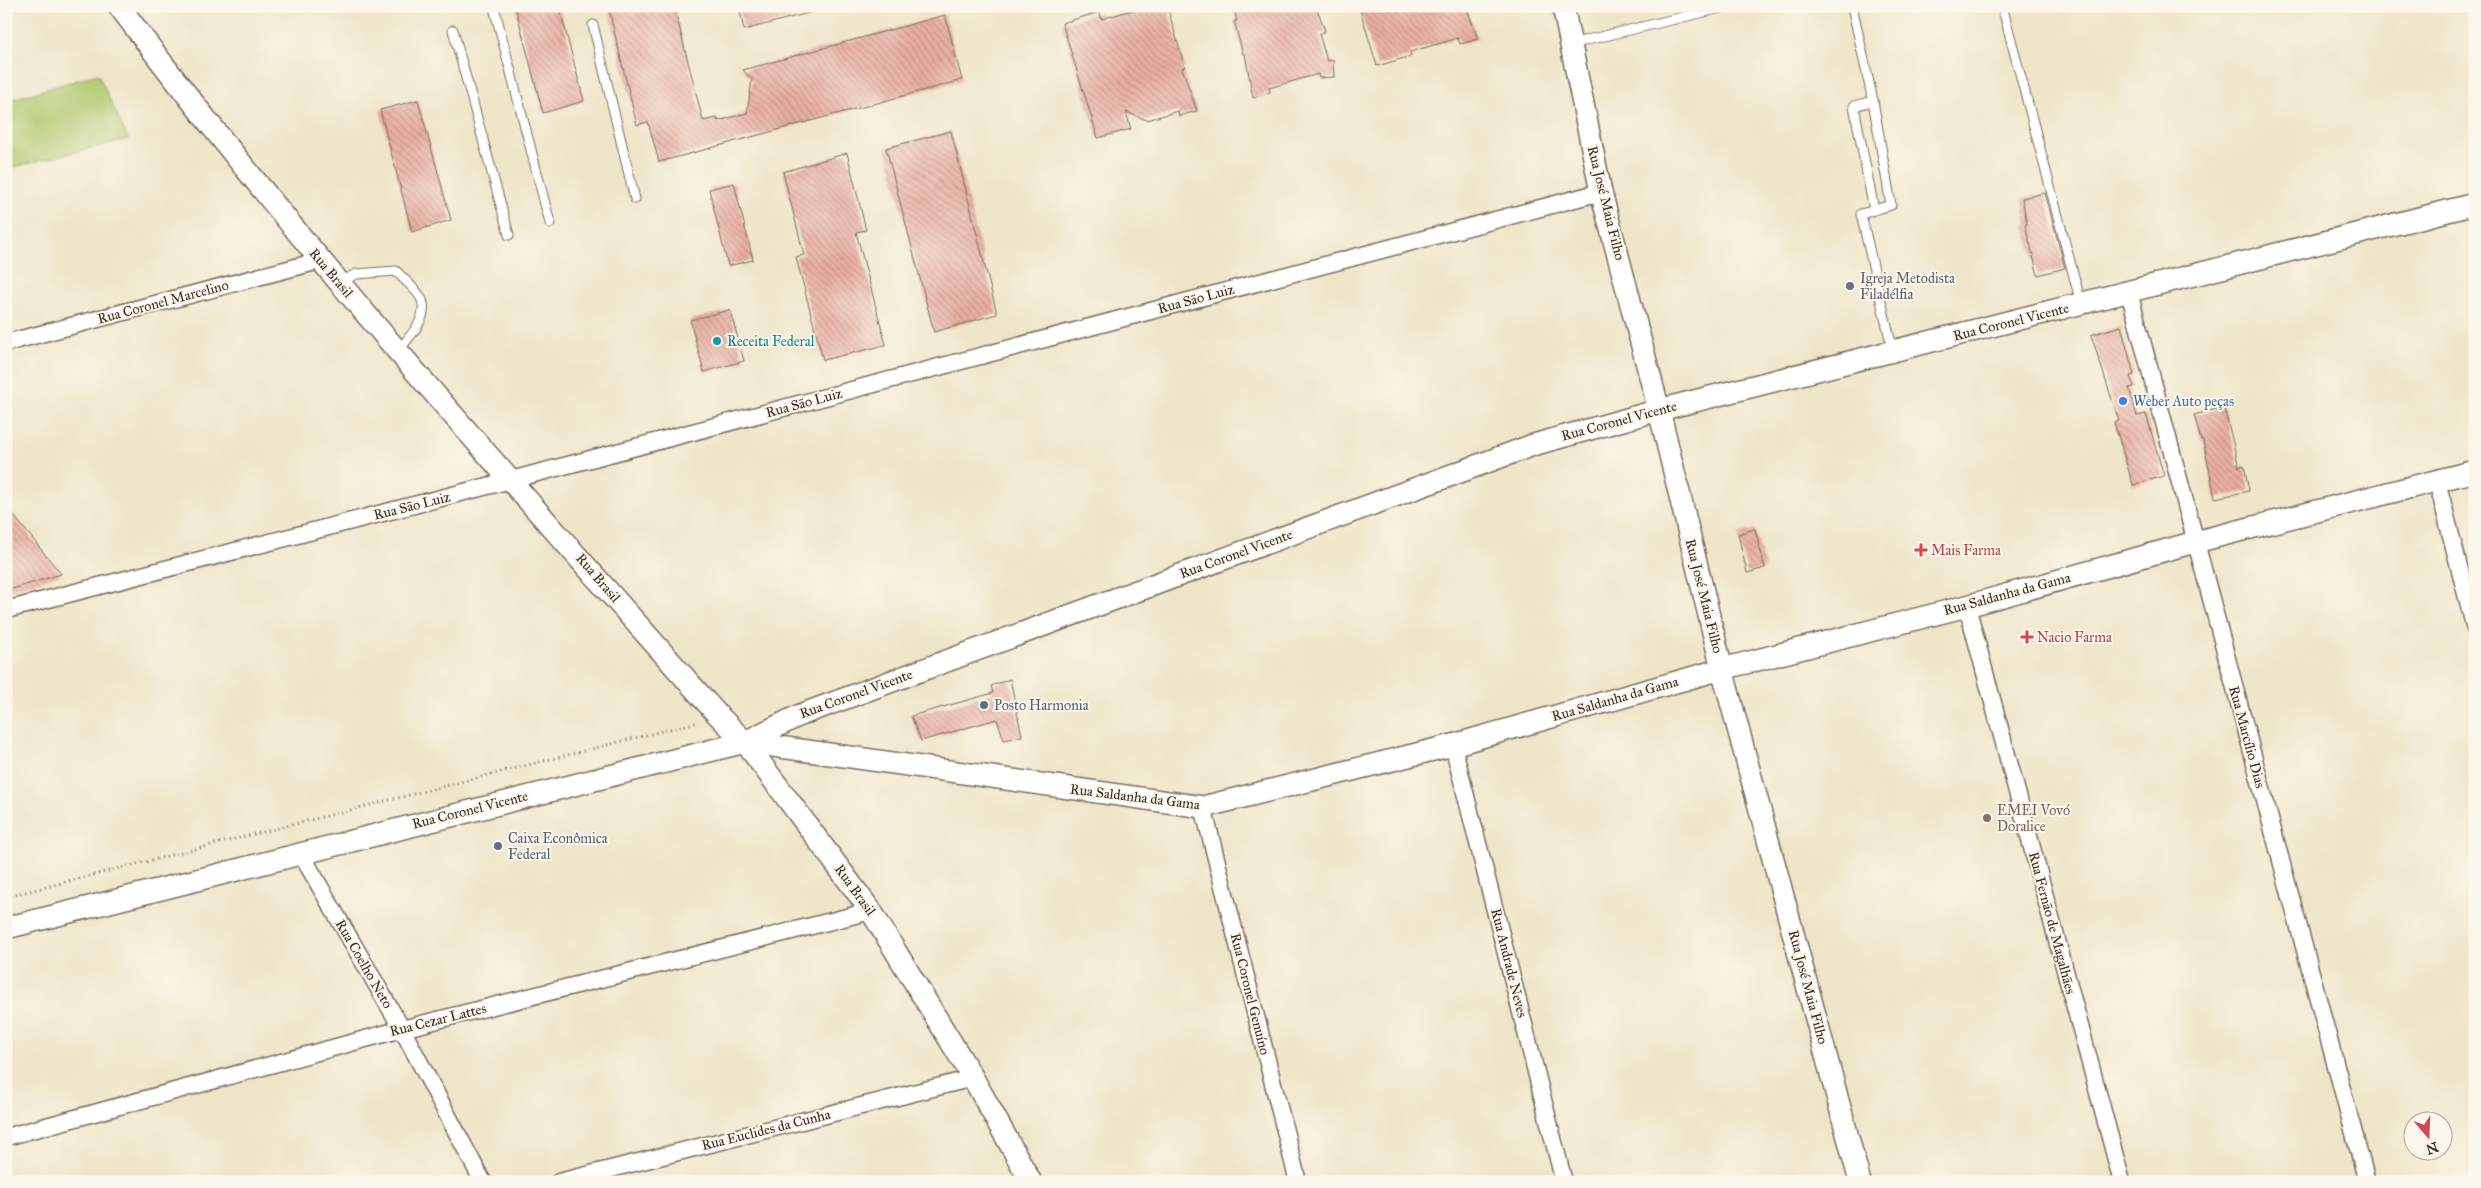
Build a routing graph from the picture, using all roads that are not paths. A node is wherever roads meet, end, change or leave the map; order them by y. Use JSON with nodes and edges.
{"nodes":[{"id":1,"x":120,"y":6,"type":"edge"},
{"id":2,"x":1563,"y":6,"type":"edge"},
{"id":3,"x":1729,"y":6,"type":"edge"},
{"id":4,"x":1852,"y":6,"type":"edge"},
{"id":5,"x":2002,"y":6,"type":"edge"},
{"id":6,"x":494,"y":7,"type":"edge"},
{"id":7,"x":593,"y":25,"type":"dead end"},
{"id":8,"x":453,"y":30,"type":"dead end"},
{"id":9,"x":1570,"y":44,"type":"junction"},
{"id":10,"x":1873,"y":101,"type":"junction"},
{"id":11,"x":1601,"y":192,"type":"junction"},
{"id":12,"x":636,"y":199,"type":"dead end"},
{"id":13,"x":2475,"y":204,"type":"edge"},
{"id":14,"x":1874,"y":210,"type":"junction"},
{"id":15,"x":550,"y":223,"type":"dead end"},
{"id":16,"x":509,"y":235,"type":"dead end"},
{"id":17,"x":320,"y":260,"type":"junction"},
{"id":18,"x":338,"y":283,"type":"junction"},
{"id":19,"x":2129,"y":292,"type":"junction"},
{"id":20,"x":2081,"y":304,"type":"junction"},
{"id":21,"x":6,"y":343,"type":"edge"},
{"id":22,"x":398,"y":351,"type":"junction"},
{"id":23,"x":1893,"y":352,"type":"junction"},
{"id":24,"x":1659,"y":410,"type":"junction"},
{"id":25,"x":2475,"y":471,"type":"edge"},
{"id":26,"x":511,"y":480,"type":"junction"},
{"id":27,"x":2437,"y":481,"type":"junction"},
{"id":28,"x":2195,"y":542,"type":"junction"},
{"id":29,"x":1967,"y":606,"type":"junction"},
{"id":30,"x":6,"y":610,"type":"edge"},
{"id":31,"x":2475,"y":629,"type":"edge"},
{"id":32,"x":1722,"y":669,"type":"junction"},
{"id":33,"x":745,"y":742,"type":"junction"},
{"id":34,"x":1453,"y":745,"type":"junction"},
{"id":35,"x":1203,"y":807,"type":"junction"},
{"id":36,"x":300,"y":852,"type":"junction"},
{"id":37,"x":871,"y":911,"type":"junction"},
{"id":38,"x":6,"y":928,"type":"edge"},
{"id":39,"x":402,"y":1029,"type":"junction"},
{"id":40,"x":973,"y":1078,"type":"junction"},
{"id":41,"x":6,"y":1137,"type":"edge"},
{"id":42,"x":483,"y":1182,"type":"edge"},
{"id":43,"x":559,"y":1182,"type":"edge"},
{"id":44,"x":1032,"y":1182,"type":"edge"},
{"id":45,"x":1298,"y":1182,"type":"edge"},
{"id":46,"x":1564,"y":1182,"type":"edge"},
{"id":47,"x":1860,"y":1182,"type":"edge"},
{"id":48,"x":2122,"y":1182,"type":"edge"},
{"id":49,"x":2366,"y":1182,"type":"edge"}],
"edges":[{"from":1,"to":17,"type":"street","name":"Rua Brasil"},
{"from":2,"to":9,"type":"street","name":"Rua José Maia Filho"},
{"from":3,"to":9,"type":"lane"},
{"from":4,"to":10,"type":"lane"},
{"from":5,"to":20,"type":"lane"},
{"from":6,"to":15,"type":"lane"},
{"from":7,"to":12,"type":"lane"},
{"from":8,"to":16,"type":"lane"},
{"from":9,"to":11,"type":"street","name":"Rua José Maia Filho"},
{"from":10,"to":14,"type":"lane"},
{"from":10,"to":14,"type":"lane"},
{"from":11,"to":24,"type":"street","name":"Rua José Maia Filho"},
{"from":11,"to":26,"type":"street","name":"Rua São Luiz"},
{"from":13,"to":19,"type":"street","name":"Rua Coronel Vicente"},
{"from":14,"to":23,"type":"lane"},
{"from":17,"to":18,"type":"street","name":"Rua Brasil"},
{"from":17,"to":21,"type":"street","name":"Rua Coronel Marcelino"},
{"from":18,"to":22,"type":"street","name":"Rua Brasil"},
{"from":18,"to":22,"type":"lane"},
{"from":19,"to":20,"type":"street","name":"Rua Coronel Vicente"},
{"from":19,"to":28,"type":"street","name":"Rua Marcílio Dias"},
{"from":20,"to":23,"type":"street","name":"Rua Coronel Vicente"},
{"from":22,"to":26,"type":"street","name":"Rua Brasil"},
{"from":23,"to":24,"type":"street","name":"Rua Coronel Vicente"},
{"from":24,"to":32,"type":"street","name":"Rua José Maia Filho"},
{"from":24,"to":33,"type":"street","name":"Rua Coronel Vicente"},
{"from":25,"to":27,"type":"street","name":"Rua Saldanha da Gama"},
{"from":26,"to":30,"type":"street","name":"Rua São Luiz"},
{"from":26,"to":33,"type":"street","name":"Rua Brasil"},
{"from":27,"to":28,"type":"street","name":"Rua Saldanha da Gama"},
{"from":27,"to":31,"type":"street"},
{"from":28,"to":29,"type":"street","name":"Rua Saldanha da Gama"},
{"from":28,"to":49,"type":"street","name":"Rua Marcílio Dias"},
{"from":29,"to":32,"type":"street","name":"Rua Saldanha da Gama"},
{"from":29,"to":48,"type":"street","name":"Rua Fernão de Magalhães"},
{"from":32,"to":34,"type":"street","name":"Rua Saldanha da Gama"},
{"from":32,"to":47,"type":"street","name":"Rua José Maia Filho"},
{"from":33,"to":35,"type":"street","name":"Rua Saldanha da Gama"},
{"from":33,"to":36,"type":"street","name":"Rua Coronel Vicente"},
{"from":33,"to":37,"type":"street","name":"Rua Brasil"},
{"from":34,"to":35,"type":"street","name":"Rua Saldanha da Gama"},
{"from":34,"to":46,"type":"street","name":"Rua Andrade Neves"},
{"from":35,"to":45,"type":"street","name":"Rua Coronel Genuíno"},
{"from":36,"to":38,"type":"street","name":"Rua Coronel Vicente"},
{"from":36,"to":39,"type":"street","name":"Rua Coelho Neto"},
{"from":37,"to":39,"type":"street","name":"Rua Cezar Lattes"},
{"from":37,"to":40,"type":"street","name":"Rua Brasil"},
{"from":39,"to":41,"type":"street","name":"Rua Cezar Lattes"},
{"from":39,"to":42,"type":"street","name":"Rua Coelho Neto"},
{"from":40,"to":43,"type":"street","name":"Rua Euclides da Cunha"},
{"from":40,"to":44,"type":"street","name":"Rua Brasil"}]}
